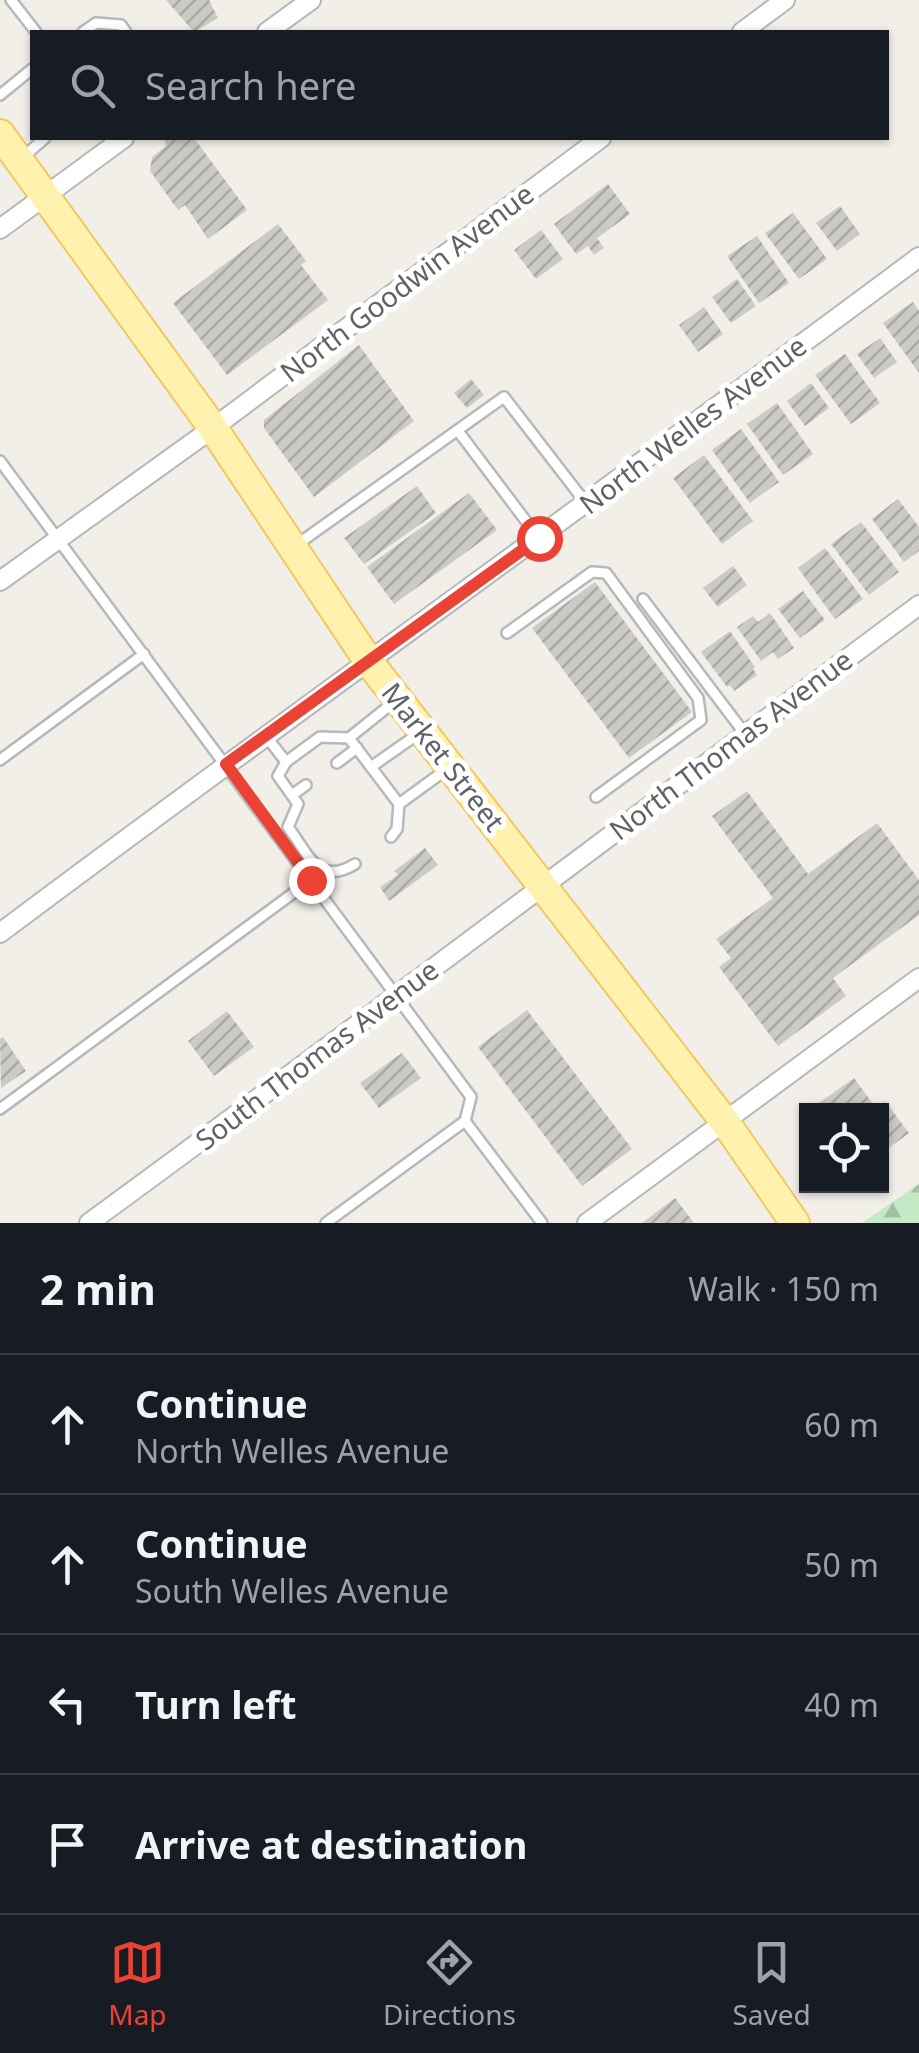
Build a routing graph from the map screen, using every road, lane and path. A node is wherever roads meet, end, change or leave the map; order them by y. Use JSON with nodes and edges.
{"nodes":[{"id":1,"x":12,"y":0,"type":"edge"},
{"id":2,"x":311,"y":0,"type":"edge"},
{"id":3,"x":785,"y":0,"type":"edge"},
{"id":4,"x":34,"y":30,"type":"edge"},
{"id":5,"x":86,"y":30,"type":"edge"},
{"id":6,"x":125,"y":30,"type":"edge"},
{"id":7,"x":270,"y":30,"type":"edge"},
{"id":8,"x":745,"y":30,"type":"edge"},
{"id":9,"x":30,"y":72,"type":"edge"},
{"id":10,"x":0,"y":95,"type":"edge"},
{"id":11,"x":0,"y":134,"type":"edge"},
{"id":12,"x":43,"y":140,"type":"edge"},
{"id":13,"x":118,"y":140,"type":"edge"},
{"id":14,"x":598,"y":140,"type":"edge"},
{"id":15,"x":20,"y":160,"type":"junction"},
{"id":16,"x":46,"y":195,"type":"junction"},
{"id":17,"x":0,"y":229,"type":"edge"},
{"id":18,"x":919,"y":257,"type":"edge"},
{"id":19,"x":213,"y":428,"type":"junction"},
{"id":20,"x":458,"y":431,"type":"junction"},
{"id":21,"x":0,"y":461,"type":"edge"},
{"id":22,"x":587,"y":504,"type":"junction"},
{"id":23,"x":57,"y":538,"type":"junction"},
{"id":24,"x":539,"y":538,"type":"junction"},
{"id":25,"x":292,"y":547,"type":"junction"},
{"id":26,"x":0,"y":581,"type":"edge"},
{"id":27,"x":643,"y":599,"type":"dead end"},
{"id":28,"x":919,"y":605,"type":"edge"},
{"id":29,"x":507,"y":633,"type":"dead end"},
{"id":30,"x":144,"y":654,"type":"junction"},
{"id":31,"x":369,"y":662,"type":"junction"},
{"id":32,"x":398,"y":700,"type":"junction"},
{"id":33,"x":422,"y":731,"type":"junction"},
{"id":34,"x":746,"y":734,"type":"junction"},
{"id":35,"x":266,"y":736,"type":"junction"},
{"id":36,"x":349,"y":738,"type":"junction"},
{"id":37,"x":357,"y":748,"type":"junction"},
{"id":38,"x":0,"y":760,"type":"edge"},
{"id":39,"x":286,"y":762,"type":"junction"},
{"id":40,"x":337,"y":763,"type":"dead end"},
{"id":41,"x":226,"y":764,"type":"junction"},
{"id":42,"x":372,"y":767,"type":"junction"},
{"id":43,"x":450,"y":767,"type":"junction"},
{"id":44,"x":306,"y":785,"type":"dead end"},
{"id":45,"x":292,"y":795,"type":"junction"},
{"id":46,"x":596,"y":797,"type":"dead end"},
{"id":47,"x":399,"y":804,"type":"junction"},
{"id":48,"x":392,"y":837,"type":"dead end"},
{"id":49,"x":355,"y":864,"type":"dead end"},
{"id":50,"x":311,"y":880,"type":"junction"},
{"id":51,"x":543,"y":884,"type":"junction"},
{"id":52,"x":0,"y":933,"type":"edge"},
{"id":53,"x":919,"y":978,"type":"edge"},
{"id":54,"x":398,"y":997,"type":"junction"},
{"id":55,"x":0,"y":1109,"type":"edge"},
{"id":56,"x":465,"y":1121,"type":"junction"},
{"id":57,"x":724,"y":1122,"type":"junction"},
{"id":58,"x":90,"y":1223,"type":"edge"},
{"id":59,"x":326,"y":1223,"type":"edge"},
{"id":60,"x":542,"y":1223,"type":"edge"},
{"id":61,"x":587,"y":1223,"type":"edge"},
{"id":62,"x":795,"y":1223,"type":"edge"}],
"edges":[{"from":1,"to":4,"type":"lane"},
{"from":2,"to":7,"type":"street"},
{"from":3,"to":8,"type":"street"},
{"from":5,"to":6,"type":"lane"},
{"from":9,"to":10,"type":"lane"},
{"from":11,"to":15,"type":"main road","name":"Market Street"},
{"from":12,"to":15,"type":"lane"},
{"from":13,"to":16,"type":"street"},
{"from":14,"to":19,"type":"street","name":"North Goodwin Avenue"},
{"from":15,"to":16,"type":"main road","name":"Market Street"},
{"from":16,"to":17,"type":"street"},
{"from":16,"to":19,"type":"main road","name":"Market Street"},
{"from":18,"to":22,"type":"street","name":"North Welles Avenue"},
{"from":19,"to":23,"type":"street","name":"North Goodwin Avenue"},
{"from":19,"to":25,"type":"main road","name":"Market Street"},
{"from":20,"to":22,"type":"lane"},
{"from":20,"to":24,"type":"lane"},
{"from":20,"to":25,"type":"lane"},
{"from":21,"to":23,"type":"lane"},
{"from":22,"to":24,"type":"street","name":"North Welles Avenue"},
{"from":23,"to":26,"type":"street","name":"North Goodwin Avenue"},
{"from":23,"to":30,"type":"lane"},
{"from":24,"to":31,"type":"street","name":"North Welles Avenue"},
{"from":25,"to":31,"type":"main road","name":"Market Street"},
{"from":27,"to":34,"type":"lane"},
{"from":28,"to":34,"type":"street","name":"North Thomas Avenue"},
{"from":29,"to":46,"type":"lane"},
{"from":30,"to":38,"type":"lane"},
{"from":30,"to":41,"type":"lane"},
{"from":31,"to":32,"type":"main road","name":"Market Street"},
{"from":31,"to":35,"type":"street","name":"North Welles Avenue"},
{"from":32,"to":33,"type":"main road","name":"Market Street"},
{"from":32,"to":36,"type":"lane"},
{"from":33,"to":42,"type":"lane"},
{"from":33,"to":43,"type":"main road","name":"Market Street"},
{"from":34,"to":51,"type":"street","name":"North Thomas Avenue"},
{"from":35,"to":39,"type":"lane"},
{"from":35,"to":41,"type":"street","name":"North Welles Avenue"},
{"from":36,"to":37,"type":"lane"},
{"from":36,"to":39,"type":"lane"},
{"from":37,"to":40,"type":"lane"},
{"from":37,"to":42,"type":"lane"},
{"from":39,"to":45,"type":"lane"},
{"from":41,"to":50,"type":"lane"},
{"from":41,"to":52,"type":"street","name":"North Welles Avenue"},
{"from":42,"to":47,"type":"lane"},
{"from":43,"to":47,"type":"lane"},
{"from":43,"to":51,"type":"main road","name":"Market Street"},
{"from":44,"to":45,"type":"lane"},
{"from":45,"to":49,"type":"lane"},
{"from":47,"to":48,"type":"lane"},
{"from":50,"to":54,"type":"lane"},
{"from":50,"to":55,"type":"lane"},
{"from":51,"to":54,"type":"street","name":"South Thomas Avenue"},
{"from":51,"to":57,"type":"main road","name":"Market Street"},
{"from":53,"to":57,"type":"street"},
{"from":54,"to":56,"type":"lane"},
{"from":54,"to":58,"type":"street","name":"South Thomas Avenue"},
{"from":56,"to":59,"type":"lane"},
{"from":56,"to":60,"type":"lane"},
{"from":57,"to":61,"type":"street"},
{"from":57,"to":62,"type":"main road","name":"Market Street"}]}
